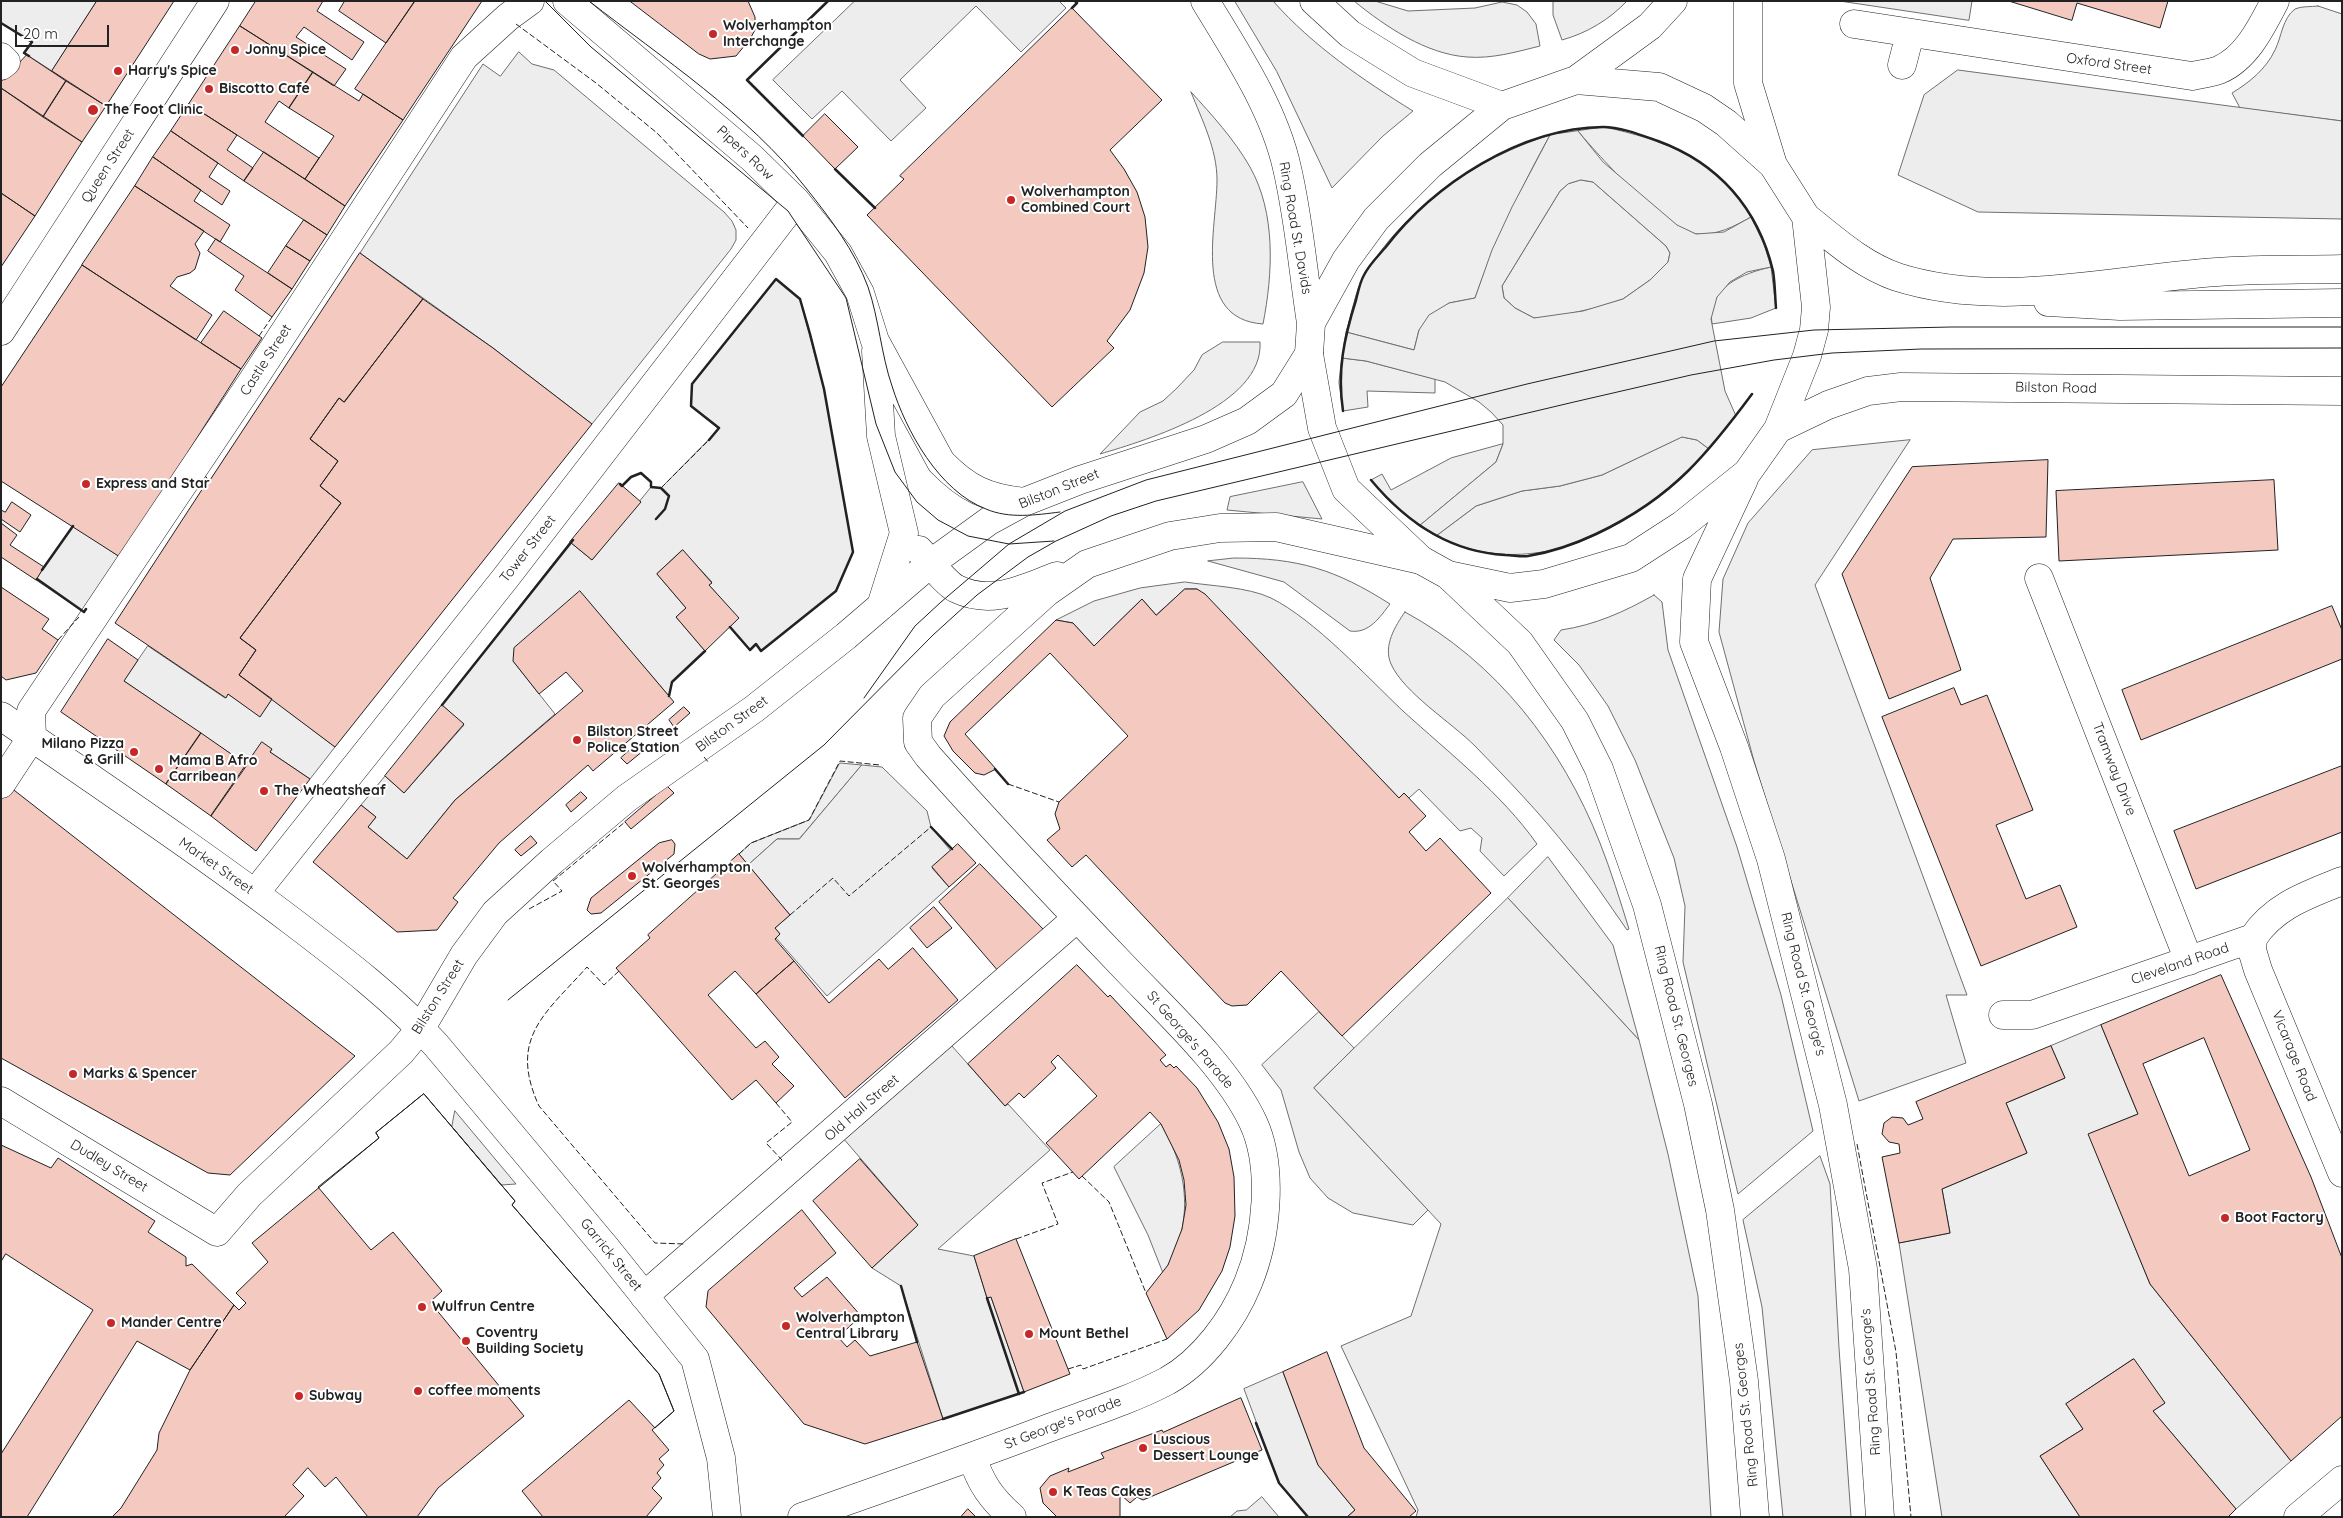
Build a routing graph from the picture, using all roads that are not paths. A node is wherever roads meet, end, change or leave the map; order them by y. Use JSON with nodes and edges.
{"nodes":[{"id":1,"x":215,"y":1,"type":"edge"},
{"id":2,"x":530,"y":1,"type":"edge"},
{"id":3,"x":567,"y":1,"type":"edge"},
{"id":4,"x":1205,"y":1,"type":"edge"},
{"id":5,"x":1314,"y":1,"type":"edge"},
{"id":6,"x":1673,"y":1,"type":"edge"},
{"id":7,"x":1748,"y":1,"type":"edge"},
{"id":8,"x":2275,"y":1,"type":"edge"},
{"id":9,"x":1854,"y":24,"type":"dead end"},
{"id":10,"x":1910,"y":34,"type":"junction"},
{"id":11,"x":1,"y":57,"type":"edge"},
{"id":12,"x":1,"y":66,"type":"edge"},
{"id":13,"x":1902,"y":66,"type":"dead end"},
{"id":14,"x":1576,"y":80,"type":"junction"},
{"id":15,"x":1502,"y":106,"type":"junction"},
{"id":16,"x":1773,"y":165,"type":"junction"},
{"id":17,"x":796,"y":201,"type":"junction"},
{"id":18,"x":1806,"y":217,"type":"junction"},
{"id":19,"x":2342,"y":269,"type":"edge"},
{"id":20,"x":1995,"y":293,"type":"junction"},
{"id":21,"x":2342,"y":303,"type":"edge"},
{"id":22,"x":1311,"y":323,"type":"junction"},
{"id":23,"x":1,"y":331,"type":"edge"},
{"id":24,"x":875,"y":341,"type":"junction"},
{"id":25,"x":1309,"y":354,"type":"junction"},
{"id":26,"x":2342,"y":391,"type":"edge"},
{"id":27,"x":1778,"y":429,"type":"junction"},
{"id":28,"x":1746,"y":473,"type":"junction"},
{"id":29,"x":1024,"y":502,"type":"junction"},
{"id":30,"x":904,"y":533,"type":"junction"},
{"id":31,"x":1420,"y":560,"type":"junction"},
{"id":32,"x":931,"y":563,"type":"junction"},
{"id":33,"x":1087,"y":564,"type":"junction"},
{"id":34,"x":1448,"y":575,"type":"junction"},
{"id":35,"x":2039,"y":578,"type":"dead end"},
{"id":36,"x":881,"y":606,"type":"junction"},
{"id":37,"x":1,"y":716,"type":"edge"},
{"id":38,"x":32,"y":738,"type":"junction"},
{"id":39,"x":1,"y":784,"type":"edge"},
{"id":40,"x":2342,"y":882,"type":"edge"},
{"id":41,"x":255,"y":893,"type":"junction"},
{"id":42,"x":1078,"y":918,"type":"junction"},
{"id":43,"x":2253,"y":938,"type":"junction"},
{"id":44,"x":2189,"y":961,"type":"junction"},
{"id":45,"x":2003,"y":1016,"type":"dead end"},
{"id":46,"x":421,"y":1028,"type":"junction"},
{"id":47,"x":1,"y":1101,"type":"edge"},
{"id":48,"x":2342,"y":1173,"type":"edge"},
{"id":49,"x":218,"y":1232,"type":"joint"},
{"id":50,"x":644,"y":1296,"type":"junction"},
{"id":51,"x":972,"y":1457,"type":"junction"},
{"id":52,"x":2342,"y":1480,"type":"edge"},
{"id":53,"x":727,"y":1517,"type":"edge"},
{"id":54,"x":802,"y":1517,"type":"edge"},
{"id":55,"x":1012,"y":1517,"type":"edge"},
{"id":56,"x":1755,"y":1517,"type":"edge"},
{"id":57,"x":1880,"y":1517,"type":"edge"},
{"id":58,"x":2298,"y":1517,"type":"edge"}],
"edges":[{"from":1,"to":23,"type":"main road","name":"Queen Street"},
{"from":2,"to":38,"type":"main road","name":"Castle Street"},
{"from":3,"to":17,"type":"main road","name":"Pipers Row"},
{"from":4,"to":22,"type":"main road","name":"Ring Road St. Davids"},
{"from":5,"to":15,"type":"main road"},
{"from":6,"to":14,"type":"main road"},
{"from":7,"to":16,"type":"main road"},
{"from":8,"to":10,"type":"main road","name":"Oxford Street"},
{"from":9,"to":10,"type":"main road","name":"Oxford Street"},
{"from":10,"to":13,"type":"main road"},
{"from":11,"to":12,"type":"main road"},
{"from":14,"to":15,"type":"main road"},
{"from":14,"to":16,"type":"main road"},
{"from":15,"to":22,"type":"main road"},
{"from":16,"to":18,"type":"main road"},
{"from":17,"to":24,"type":"main road","name":"Pipers Row"},
{"from":17,"to":41,"type":"main road","name":"Tower Street"},
{"from":18,"to":20,"type":"main road"},
{"from":18,"to":27,"type":"main road"},
{"from":19,"to":20,"type":"main road"},
{"from":20,"to":21,"type":"main road"},
{"from":22,"to":25,"type":"main road"},
{"from":24,"to":29,"type":"main road","name":"Pipers Row"},
{"from":24,"to":30,"type":"main road","name":"Pipers Row"},
{"from":25,"to":29,"type":"main road","name":"Bilston Street"},
{"from":25,"to":31,"type":"main road"},
{"from":26,"to":27,"type":"main road","name":"Bilston Road"},
{"from":27,"to":28,"type":"main road"},
{"from":28,"to":34,"type":"main road"},
{"from":28,"to":57,"type":"main road","name":"Ring Road St. George's"},
{"from":29,"to":32,"type":"main road","name":"Bilston Street"},
{"from":30,"to":32,"type":"main road"},
{"from":30,"to":36,"type":"main road"},
{"from":31,"to":33,"type":"main road"},
{"from":31,"to":34,"type":"main road"},
{"from":32,"to":33,"type":"main road"},
{"from":32,"to":36,"type":"main road","name":"Bilston Street"},
{"from":33,"to":42,"type":"main road","name":"St George's Parade"},
{"from":34,"to":56,"type":"main road","name":"Ring Road St. Georges"},
{"from":35,"to":44,"type":"main road","name":"Tramway Drive"},
{"from":36,"to":46,"type":"main road","name":"Bilston Street"},
{"from":37,"to":38,"type":"main road","name":"Market Street"},
{"from":38,"to":39,"type":"main road"},
{"from":38,"to":41,"type":"main road","name":"Market Street"},
{"from":40,"to":43,"type":"main road"},
{"from":41,"to":46,"type":"main road","name":"Market Street"},
{"from":42,"to":50,"type":"main road","name":"Old Hall Street"},
{"from":42,"to":51,"type":"main road","name":"St George's Parade"},
{"from":43,"to":44,"type":"main road","name":"Cleveland Road"},
{"from":43,"to":48,"type":"main road","name":"Vicarage Road"},
{"from":44,"to":45,"type":"main road","name":"Cleveland Road"},
{"from":46,"to":49,"type":"main road","name":"Bilston Street"},
{"from":46,"to":50,"type":"main road","name":"Garrick Street"},
{"from":47,"to":49,"type":"main road","name":"Dudley Street"},
{"from":50,"to":53,"type":"main road","name":"Garrick Street"},
{"from":51,"to":54,"type":"main road","name":"St George's Parade"},
{"from":51,"to":55,"type":"main road"},
{"from":52,"to":58,"type":"main road"}]}
